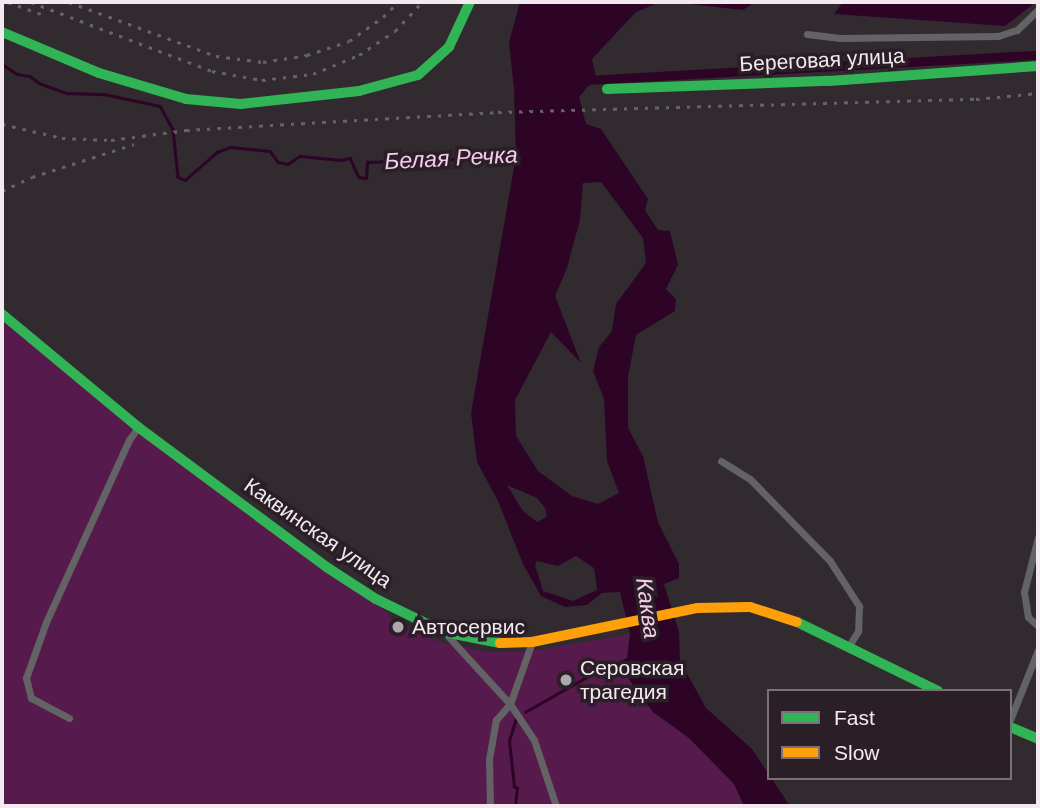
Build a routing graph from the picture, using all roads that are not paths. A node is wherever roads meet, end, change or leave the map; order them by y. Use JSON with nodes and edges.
{"nodes":[{"id":1,"x":470,"y":2,"type":"edge"},
{"id":2,"x":1038,"y":10,"type":"edge"},
{"id":3,"x":2,"y":32,"type":"edge"},
{"id":4,"x":807,"y":34,"type":"dead end"},
{"id":5,"x":1038,"y":66,"type":"edge"},
{"id":6,"x":607,"y":89,"type":"dead end"},
{"id":7,"x":2,"y":314,"type":"edge"},
{"id":8,"x":138,"y":427,"type":"junction"},
{"id":9,"x":721,"y":461,"type":"dead end"},
{"id":10,"x":1038,"y":537,"type":"edge"},
{"id":11,"x":1038,"y":626,"type":"edge"},
{"id":12,"x":444,"y":632,"type":"junction"},
{"id":13,"x":532,"y":642,"type":"junction"},
{"id":14,"x":849,"y":646,"type":"junction"},
{"id":15,"x":1038,"y":650,"type":"edge"},
{"id":16,"x":934,"y":689,"type":"edge"},
{"id":17,"x":510,"y":704,"type":"junction"},
{"id":18,"x":1012,"y":715,"type":"edge"},
{"id":19,"x":69,"y":718,"type":"dead end"},
{"id":20,"x":1012,"y":728,"type":"edge"},
{"id":21,"x":1038,"y":739,"type":"edge"},
{"id":22,"x":490,"y":806,"type":"edge"},
{"id":23,"x":555,"y":806,"type":"edge"}],
"edges":[{"from":1,"to":3,"type":"main road"},
{"from":2,"to":4,"type":"street"},
{"from":5,"to":6,"type":"main road","name":"Береговая улица"},
{"from":7,"to":8,"type":"main road","name":"Каквинская улица"},
{"from":8,"to":12,"type":"main road","name":"Каквинская улица"},
{"from":8,"to":19,"type":"street"},
{"from":9,"to":14,"type":"street"},
{"from":10,"to":11,"type":"street"},
{"from":12,"to":13,"type":"main road","name":"Каквинская улица"},
{"from":12,"to":17,"type":"street"},
{"from":13,"to":14,"type":"main road","name":"Каквинская улица"},
{"from":13,"to":17,"type":"street"},
{"from":14,"to":16,"type":"main road","name":"Каквинская улица"},
{"from":15,"to":18,"type":"street"},
{"from":17,"to":22,"type":"street"},
{"from":17,"to":23,"type":"street"},
{"from":20,"to":21,"type":"main road"}]}
